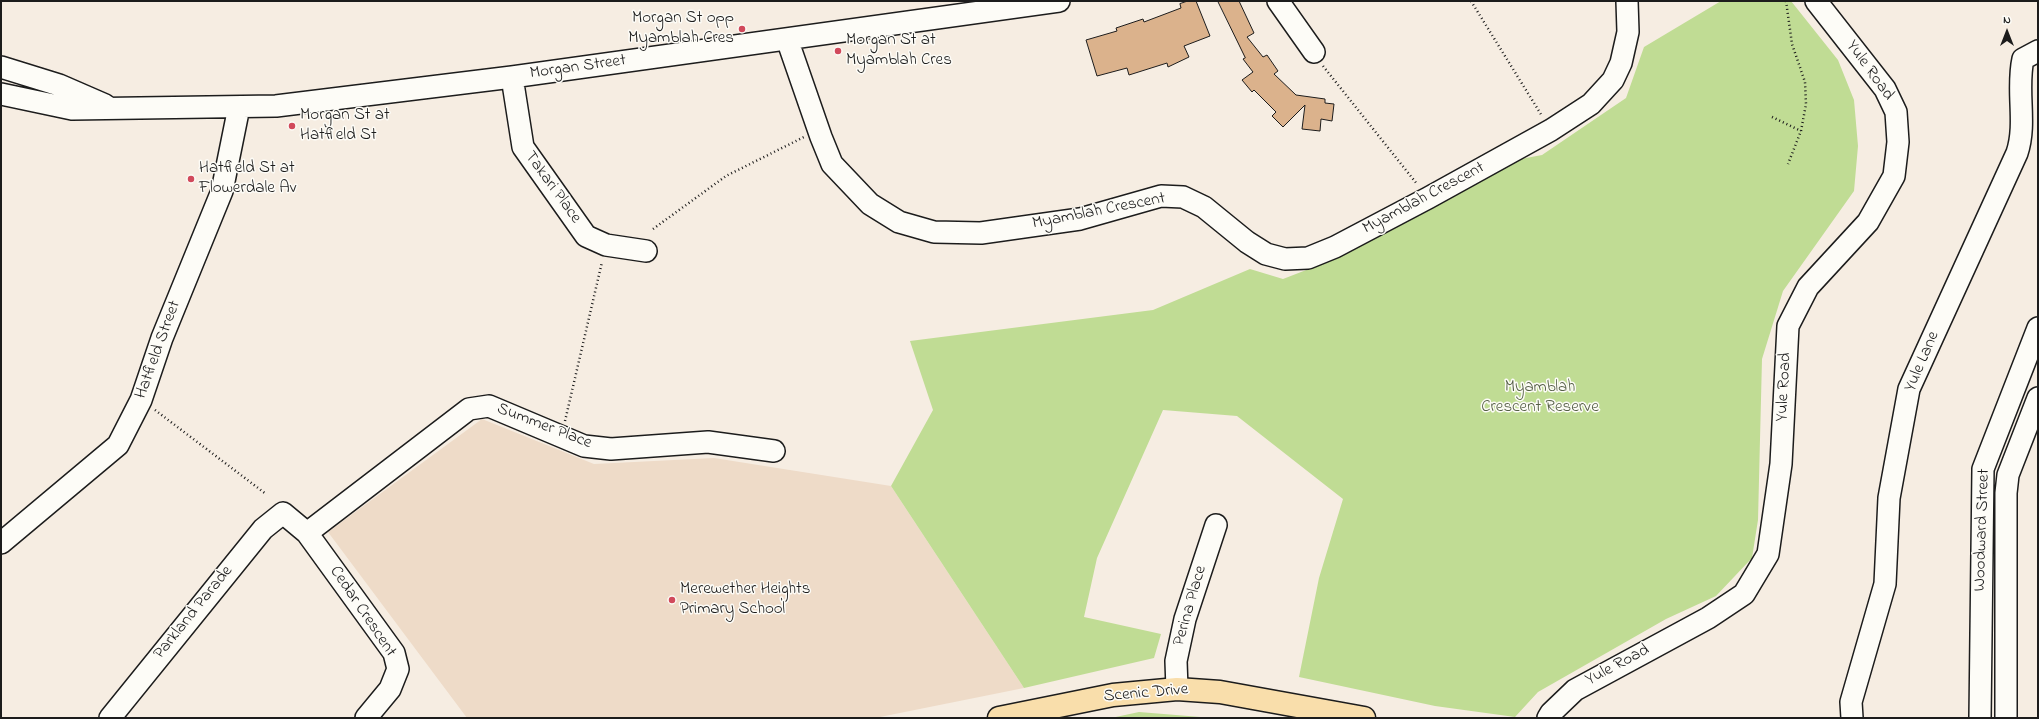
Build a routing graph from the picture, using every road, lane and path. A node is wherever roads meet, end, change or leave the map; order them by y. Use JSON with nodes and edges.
{"nodes":[{"id":1,"x":1059,"y":1,"type":"edge"},
{"id":2,"x":1278,"y":1,"type":"edge"},
{"id":3,"x":1471,"y":1,"type":"edge"},
{"id":4,"x":1627,"y":1,"type":"edge"},
{"id":5,"x":1786,"y":1,"type":"edge"},
{"id":6,"x":1816,"y":1,"type":"edge"},
{"id":7,"x":787,"y":39,"type":"junction"},
{"id":8,"x":2038,"y":51,"type":"edge"},
{"id":9,"x":1314,"y":52,"type":"joint"},
{"id":10,"x":1,"y":67,"type":"edge"},
{"id":11,"x":512,"y":77,"type":"junction"},
{"id":12,"x":1,"y":94,"type":"edge"},
{"id":13,"x":239,"y":107,"type":"junction"},
{"id":14,"x":115,"y":109,"type":"junction"},
{"id":15,"x":1772,"y":117,"type":"dead end"},
{"id":16,"x":1550,"y":130,"type":"junction"},
{"id":17,"x":1801,"y":131,"type":"junction"},
{"id":18,"x":805,"y":137,"type":"dead end"},
{"id":19,"x":1788,"y":164,"type":"dead end"},
{"id":20,"x":1428,"y":198,"type":"junction"},
{"id":21,"x":653,"y":229,"type":"dead end"},
{"id":22,"x":646,"y":251,"type":"dead end"},
{"id":23,"x":602,"y":259,"type":"dead end"},
{"id":24,"x":2038,"y":328,"type":"edge"},
{"id":25,"x":2038,"y":398,"type":"edge"},
{"id":26,"x":142,"y":400,"type":"junction"},
{"id":27,"x":564,"y":425,"type":"dead end"},
{"id":28,"x":774,"y":451,"type":"dead end"},
{"id":29,"x":266,"y":494,"type":"dead end"},
{"id":30,"x":283,"y":513,"type":"joint"},
{"id":31,"x":1216,"y":525,"type":"dead end"},
{"id":32,"x":307,"y":533,"type":"junction"},
{"id":33,"x":1,"y":543,"type":"edge"},
{"id":34,"x":1177,"y":688,"type":"junction"},
{"id":35,"x":110,"y":718,"type":"edge"},
{"id":36,"x":366,"y":718,"type":"edge"},
{"id":37,"x":999,"y":718,"type":"edge"},
{"id":38,"x":1364,"y":718,"type":"edge"},
{"id":39,"x":1548,"y":718,"type":"edge"},
{"id":40,"x":1852,"y":718,"type":"edge"},
{"id":41,"x":1980,"y":718,"type":"edge"},
{"id":42,"x":2006,"y":718,"type":"edge"}],
"edges":[{"from":1,"to":7,"type":"street","name":"Morgan Street"},
{"from":2,"to":9,"type":"street"},
{"from":3,"to":16,"type":"path"},
{"from":4,"to":16,"type":"street","name":"Myamblah Crescent"},
{"from":5,"to":17,"type":"path"},
{"from":6,"to":39,"type":"street","name":"Yule Road"},
{"from":7,"to":11,"type":"street","name":"Morgan Street"},
{"from":7,"to":20,"type":"street","name":"Myamblah Crescent"},
{"from":8,"to":40,"type":"street","name":"Yule Lane"},
{"from":9,"to":20,"type":"path"},
{"from":10,"to":14,"type":"street"},
{"from":11,"to":13,"type":"street","name":"Morgan Street"},
{"from":11,"to":22,"type":"street","name":"Takari Place"},
{"from":12,"to":14,"type":"street","name":"Morgan Street"},
{"from":13,"to":14,"type":"street","name":"Morgan Street"},
{"from":13,"to":26,"type":"street","name":"Hatfield Street"},
{"from":15,"to":17,"type":"path"},
{"from":16,"to":20,"type":"street","name":"Myamblah Crescent"},
{"from":17,"to":19,"type":"path"},
{"from":18,"to":21,"type":"path"},
{"from":23,"to":27,"type":"path"},
{"from":24,"to":41,"type":"street","name":"Woodward Street"},
{"from":25,"to":42,"type":"street","name":"Woodward Street"},
{"from":26,"to":29,"type":"path"},
{"from":26,"to":33,"type":"street","name":"Hatfield Street"},
{"from":28,"to":32,"type":"street","name":"Summer Place"},
{"from":30,"to":32,"type":"street","name":"Cedar Crescent"},
{"from":30,"to":35,"type":"street","name":"Parkland Parade"},
{"from":31,"to":34,"type":"street","name":"Perina Place"},
{"from":32,"to":36,"type":"street","name":"Cedar Crescent"},
{"from":34,"to":37,"type":"main road","name":"Scenic Drive"},
{"from":34,"to":38,"type":"main road","name":"Scenic Drive"}]}
